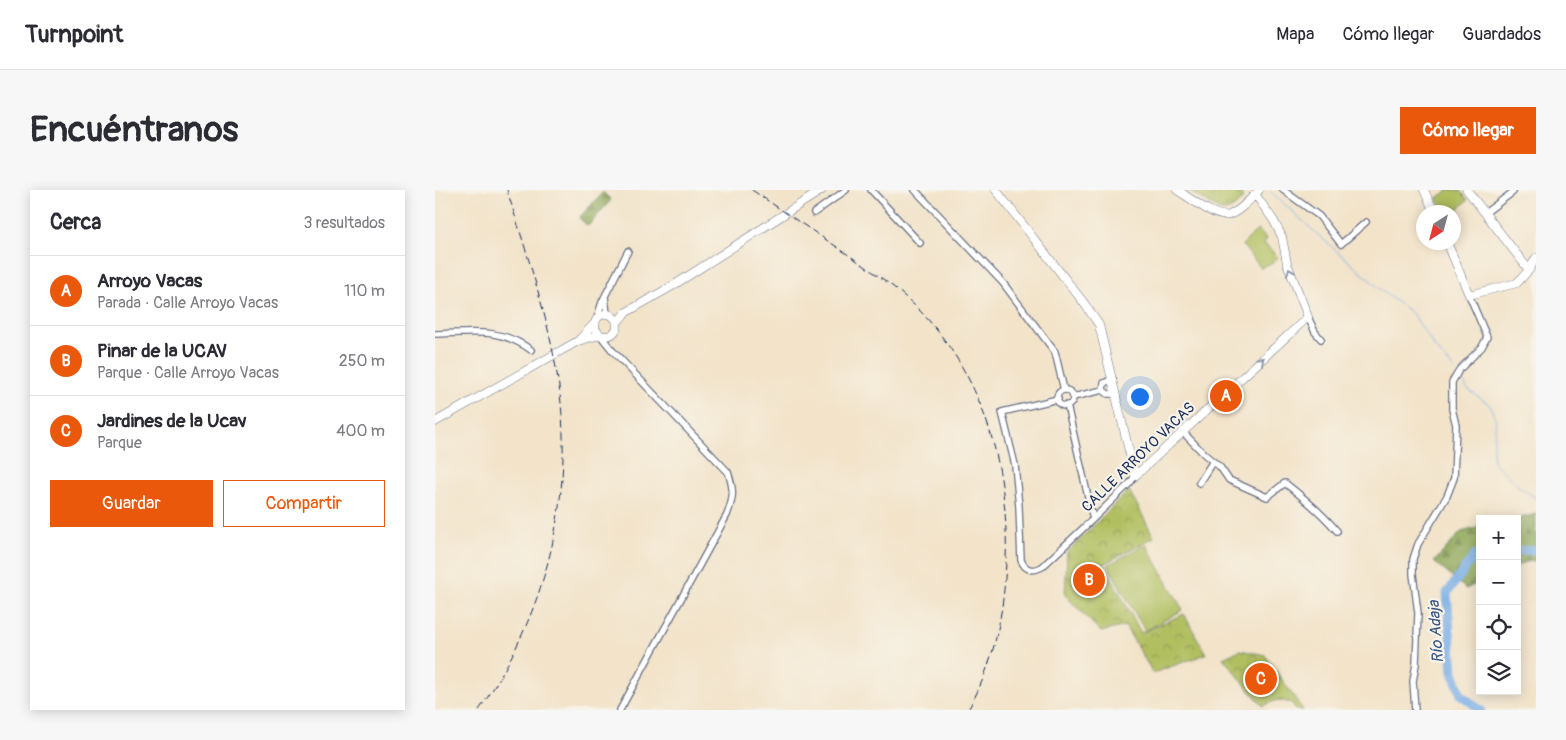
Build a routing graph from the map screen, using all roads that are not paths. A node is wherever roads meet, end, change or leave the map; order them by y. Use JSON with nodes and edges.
{"nodes":[{"id":1,"x":822,"y":190,"type":"edge"},
{"id":2,"x":846,"y":190,"type":"edge"},
{"id":3,"x":871,"y":190,"type":"edge"},
{"id":4,"x":915,"y":190,"type":"edge"},
{"id":5,"x":996,"y":190,"type":"edge"},
{"id":6,"x":1177,"y":190,"type":"edge"},
{"id":7,"x":1283,"y":190,"type":"edge"},
{"id":8,"x":1424,"y":190,"type":"edge"},
{"id":9,"x":1258,"y":191,"type":"edge"},
{"id":10,"x":1469,"y":191,"type":"edge"},
{"id":11,"x":1513,"y":192,"type":"dead end"},
{"id":12,"x":1431,"y":205,"type":"edge"},
{"id":13,"x":814,"y":213,"type":"dead end"},
{"id":14,"x":1485,"y":213,"type":"junction"},
{"id":15,"x":1366,"y":222,"type":"dead end"},
{"id":16,"x":920,"y":243,"type":"dead end"},
{"id":17,"x":1450,"y":250,"type":"edge"},
{"id":18,"x":628,"y":251,"type":"dead end"},
{"id":19,"x":1536,"y":258,"type":"edge"},
{"id":20,"x":1529,"y":270,"type":"junction"},
{"id":21,"x":605,"y":295,"type":"junction"},
{"id":22,"x":1469,"y":295,"type":"junction"},
{"id":23,"x":625,"y":313,"type":"junction"},
{"id":24,"x":609,"y":315,"type":"junction"},
{"id":25,"x":1308,"y":317,"type":"junction"},
{"id":26,"x":596,"y":321,"type":"junction"},
{"id":27,"x":617,"y":324,"type":"junction"},
{"id":28,"x":435,"y":334,"type":"edge"},
{"id":29,"x":600,"y":335,"type":"junction"},
{"id":30,"x":609,"y":336,"type":"junction"},
{"id":31,"x":1321,"y":339,"type":"dead end"},
{"id":32,"x":578,"y":340,"type":"junction"},
{"id":33,"x":608,"y":346,"type":"junction"},
{"id":34,"x":531,"y":350,"type":"dead end"},
{"id":35,"x":1113,"y":379,"type":"junction"},
{"id":36,"x":1064,"y":390,"type":"junction"},
{"id":37,"x":1103,"y":390,"type":"junction"},
{"id":38,"x":1116,"y":394,"type":"junction"},
{"id":39,"x":1073,"y":397,"type":"junction"},
{"id":40,"x":1058,"y":399,"type":"junction"},
{"id":41,"x":1067,"y":405,"type":"junction"},
{"id":42,"x":435,"y":422,"type":"edge"},
{"id":43,"x":1183,"y":432,"type":"junction"},
{"id":44,"x":1213,"y":461,"type":"junction"},
{"id":45,"x":1135,"y":476,"type":"junction"},
{"id":46,"x":1199,"y":483,"type":"dead end"},
{"id":47,"x":1093,"y":519,"type":"junction"},
{"id":48,"x":1337,"y":531,"type":"dead end"},
{"id":49,"x":619,"y":710,"type":"edge"},
{"id":50,"x":1415,"y":710,"type":"edge"}],
"edges":[{"from":1,"to":23,"type":"street"},
{"from":2,"to":13,"type":"street"},
{"from":3,"to":16,"type":"street"},
{"from":4,"to":36,"type":"street"},
{"from":5,"to":35,"type":"street"},
{"from":6,"to":9,"type":"street"},
{"from":7,"to":15,"type":"street"},
{"from":8,"to":12,"type":"street"},
{"from":25,"to":9,"type":"street","one_way":true},
{"from":10,"to":14,"type":"street"},
{"from":11,"to":14,"type":"street"},
{"from":14,"to":20,"type":"street"},
{"from":17,"to":22,"type":"street"},
{"from":18,"to":21,"type":"street"},
{"from":19,"to":20,"type":"street"},
{"from":20,"to":22,"type":"street"},
{"from":21,"to":24,"type":"street"},
{"from":21,"to":26,"type":"street"},
{"from":22,"to":50,"type":"street"},
{"from":23,"to":24,"type":"street"},
{"from":23,"to":27,"type":"street"},
{"from":24,"to":26,"type":"street"},
{"from":24,"to":27,"type":"street"},
{"from":25,"to":31,"type":"street"},
{"from":43,"to":25,"type":"street","name":"CALLE ARROYO VACAS","one_way":true},
{"from":26,"to":29,"type":"street"},
{"from":26,"to":32,"type":"street"},
{"from":27,"to":30,"type":"street"},
{"from":28,"to":34,"type":"street"},
{"from":29,"to":30,"type":"street"},
{"from":29,"to":32,"type":"street"},
{"from":29,"to":33,"type":"street"},
{"from":30,"to":33,"type":"street"},
{"from":32,"to":42,"type":"street"},
{"from":33,"to":49,"type":"street"},
{"from":35,"to":37,"type":"street"},
{"from":35,"to":38,"type":"street"},
{"from":36,"to":39,"type":"street"},
{"from":36,"to":40,"type":"street"},
{"from":37,"to":38,"type":"street"},
{"from":37,"to":39,"type":"street"},
{"from":38,"to":45,"type":"street"},
{"from":39,"to":41,"type":"street"},
{"from":40,"to":41,"type":"street"},
{"from":40,"to":47,"type":"street","name":"CALLE ARROYO VACAS"},
{"from":41,"to":47,"type":"street"},
{"from":43,"to":44,"type":"street"},
{"from":43,"to":45,"type":"street","name":"CALLE ARROYO VACAS"},
{"from":44,"to":46,"type":"street"},
{"from":44,"to":48,"type":"street"},
{"from":45,"to":47,"type":"street","name":"CALLE ARROYO VACAS"}]}
